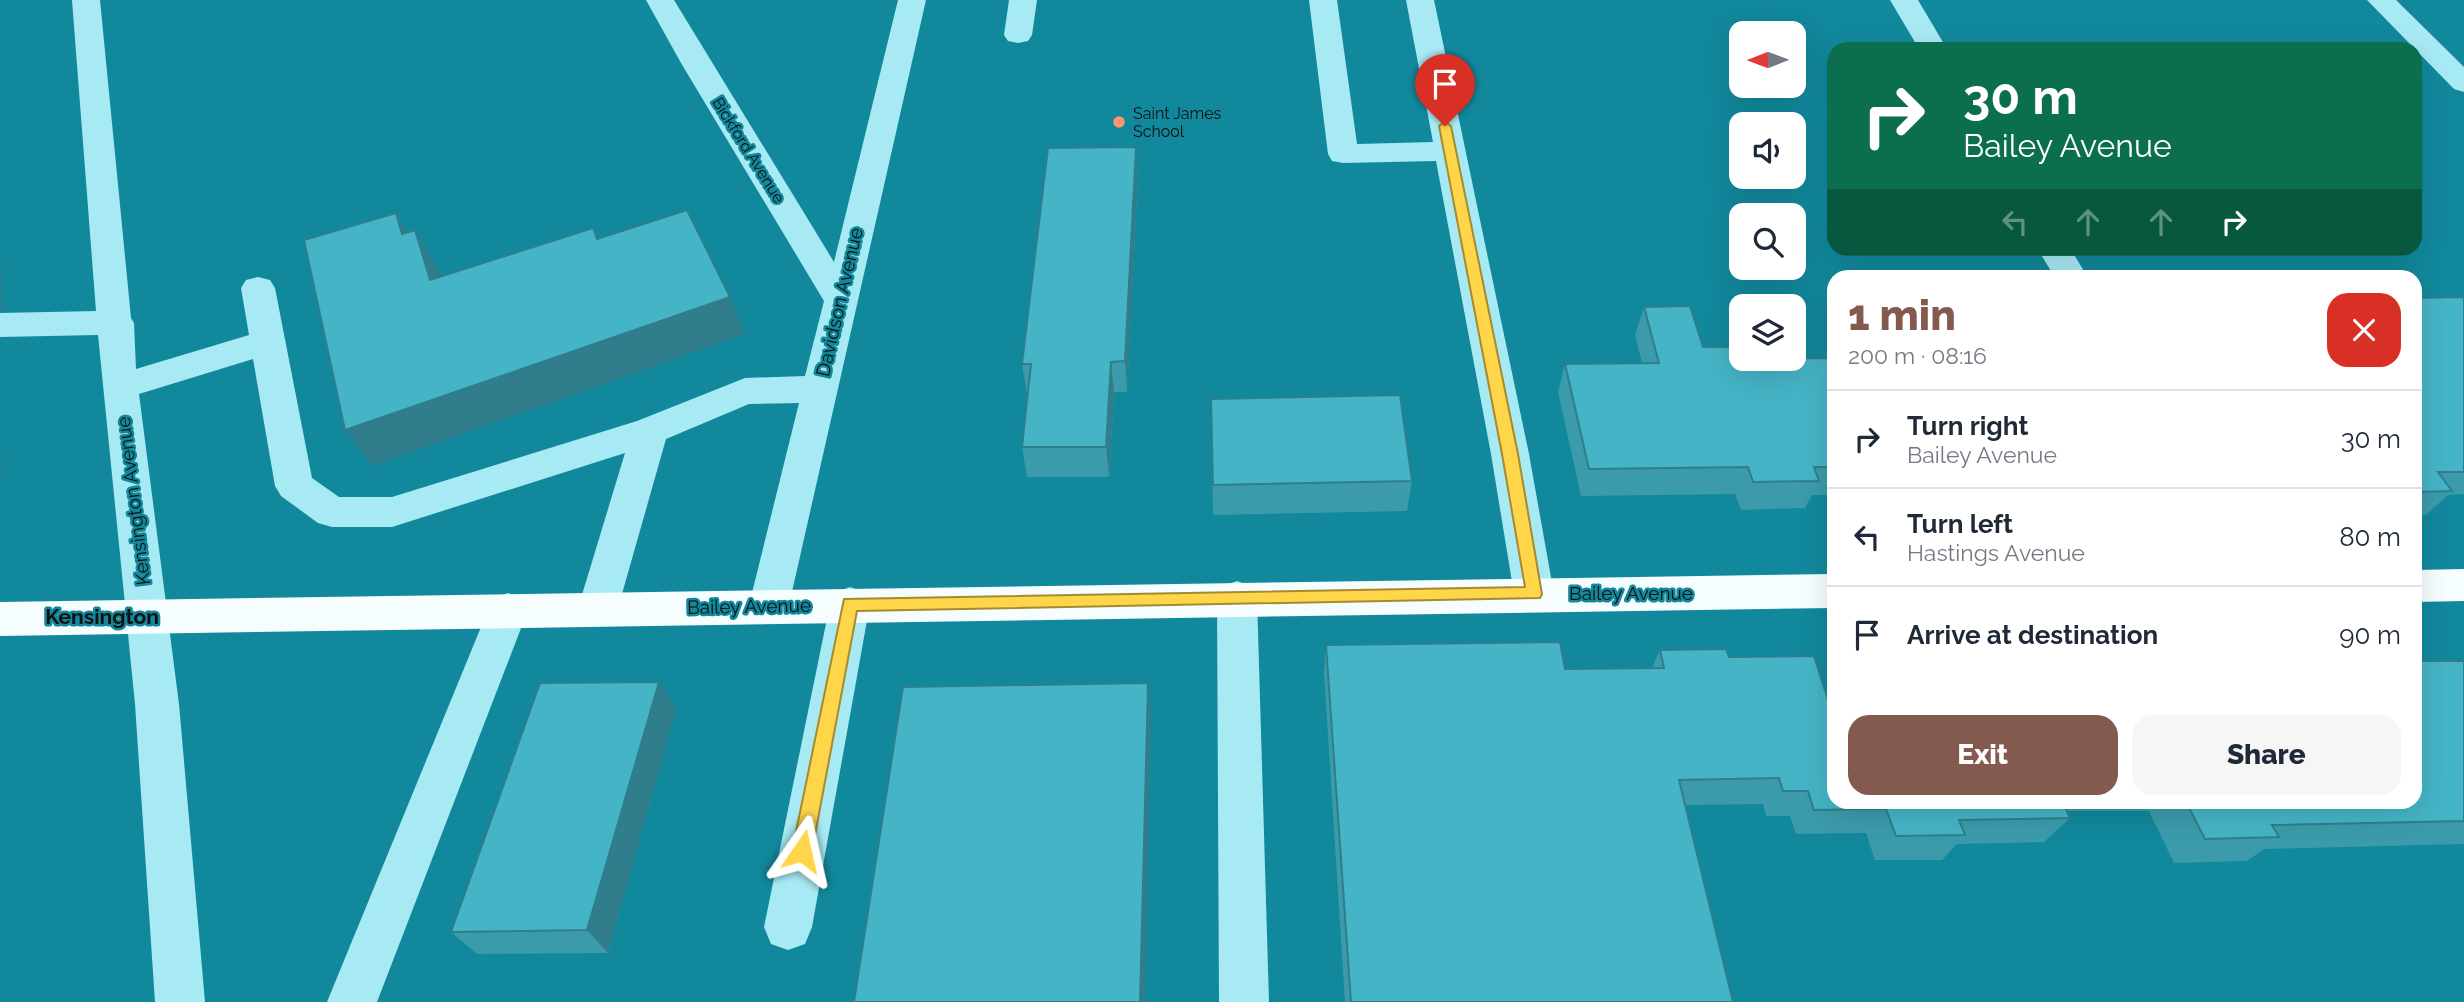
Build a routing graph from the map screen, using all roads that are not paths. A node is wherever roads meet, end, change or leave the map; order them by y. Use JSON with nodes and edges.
{"nodes":[{"id":1,"x":86,"y":0,"type":"edge"},
{"id":2,"x":660,"y":0,"type":"edge"},
{"id":3,"x":912,"y":0,"type":"edge"},
{"id":4,"x":1023,"y":0,"type":"edge"},
{"id":5,"x":1323,"y":0,"type":"edge"},
{"id":6,"x":1420,"y":0,"type":"edge"},
{"id":7,"x":1904,"y":0,"type":"edge"},
{"id":8,"x":2381,"y":0,"type":"edge"},
{"id":9,"x":1018,"y":35,"type":"dead end"},
{"id":10,"x":1929,"y":42,"type":"edge"},
{"id":11,"x":2464,"y":83,"type":"edge"},
{"id":12,"x":1450,"y":151,"type":"junction"},
{"id":13,"x":258,"y":288,"type":"dead end"},
{"id":14,"x":840,"y":299,"type":"junction"},
{"id":15,"x":117,"y":323,"type":"junction"},
{"id":16,"x":0,"y":325,"type":"edge"},
{"id":17,"x":268,"y":342,"type":"junction"},
{"id":18,"x":120,"y":387,"type":"junction"},
{"id":19,"x":819,"y":389,"type":"junction"},
{"id":20,"x":650,"y":431,"type":"junction"},
{"id":21,"x":2464,"y":585,"type":"edge"},
{"id":22,"x":2422,"y":586,"type":"edge"},
{"id":23,"x":1827,"y":591,"type":"edge"},
{"id":24,"x":1534,"y":594,"type":"junction"},
{"id":25,"x":1237,"y":598,"type":"junction"},
{"id":26,"x":850,"y":604,"type":"junction"},
{"id":27,"x":769,"y":605,"type":"junction"},
{"id":28,"x":598,"y":608,"type":"junction"},
{"id":29,"x":508,"y":610,"type":"junction"},
{"id":30,"x":147,"y":616,"type":"junction"},
{"id":31,"x":0,"y":619,"type":"edge"},
{"id":32,"x":788,"y":927,"type":"dead end"},
{"id":33,"x":180,"y":1002,"type":"edge"},
{"id":34,"x":352,"y":1002,"type":"edge"},
{"id":35,"x":1244,"y":1002,"type":"edge"}],
"edges":[{"from":1,"to":15,"type":"street","name":"Kensington Avenue"},
{"from":2,"to":14,"type":"street","name":"Bickford Avenue"},
{"from":3,"to":14,"type":"street","name":"Davidson Avenue"},
{"from":4,"to":9,"type":"street"},
{"from":5,"to":12,"type":"street"},
{"from":6,"to":12,"type":"street"},
{"from":7,"to":10,"type":"street"},
{"from":8,"to":11,"type":"street"},
{"from":12,"to":24,"type":"street"},
{"from":13,"to":17,"type":"street"},
{"from":14,"to":19,"type":"street","name":"Davidson Avenue"},
{"from":15,"to":16,"type":"street"},
{"from":15,"to":18,"type":"street","name":"Kensington Avenue"},
{"from":17,"to":18,"type":"street"},
{"from":17,"to":20,"type":"street"},
{"from":18,"to":30,"type":"street","name":"Kensington Avenue"},
{"from":19,"to":20,"type":"street"},
{"from":19,"to":27,"type":"street","name":"Davidson Avenue"},
{"from":20,"to":28,"type":"street"},
{"from":21,"to":22,"type":"main road"},
{"from":23,"to":24,"type":"main road","name":"Bailey Avenue"},
{"from":24,"to":25,"type":"main road","name":"Bailey Avenue"},
{"from":25,"to":26,"type":"main road","name":"Bailey Avenue"},
{"from":25,"to":35,"type":"street"},
{"from":26,"to":27,"type":"main road","name":"Bailey Avenue"},
{"from":26,"to":32,"type":"street"},
{"from":27,"to":28,"type":"main road","name":"Bailey Avenue"},
{"from":28,"to":29,"type":"main road","name":"Bailey Avenue"},
{"from":29,"to":30,"type":"main road","name":"Bailey Avenue"},
{"from":29,"to":34,"type":"street"},
{"from":30,"to":31,"type":"main road","name":"Bailey Avenue"},
{"from":30,"to":33,"type":"street","name":"Kensington Avenue"}]}
